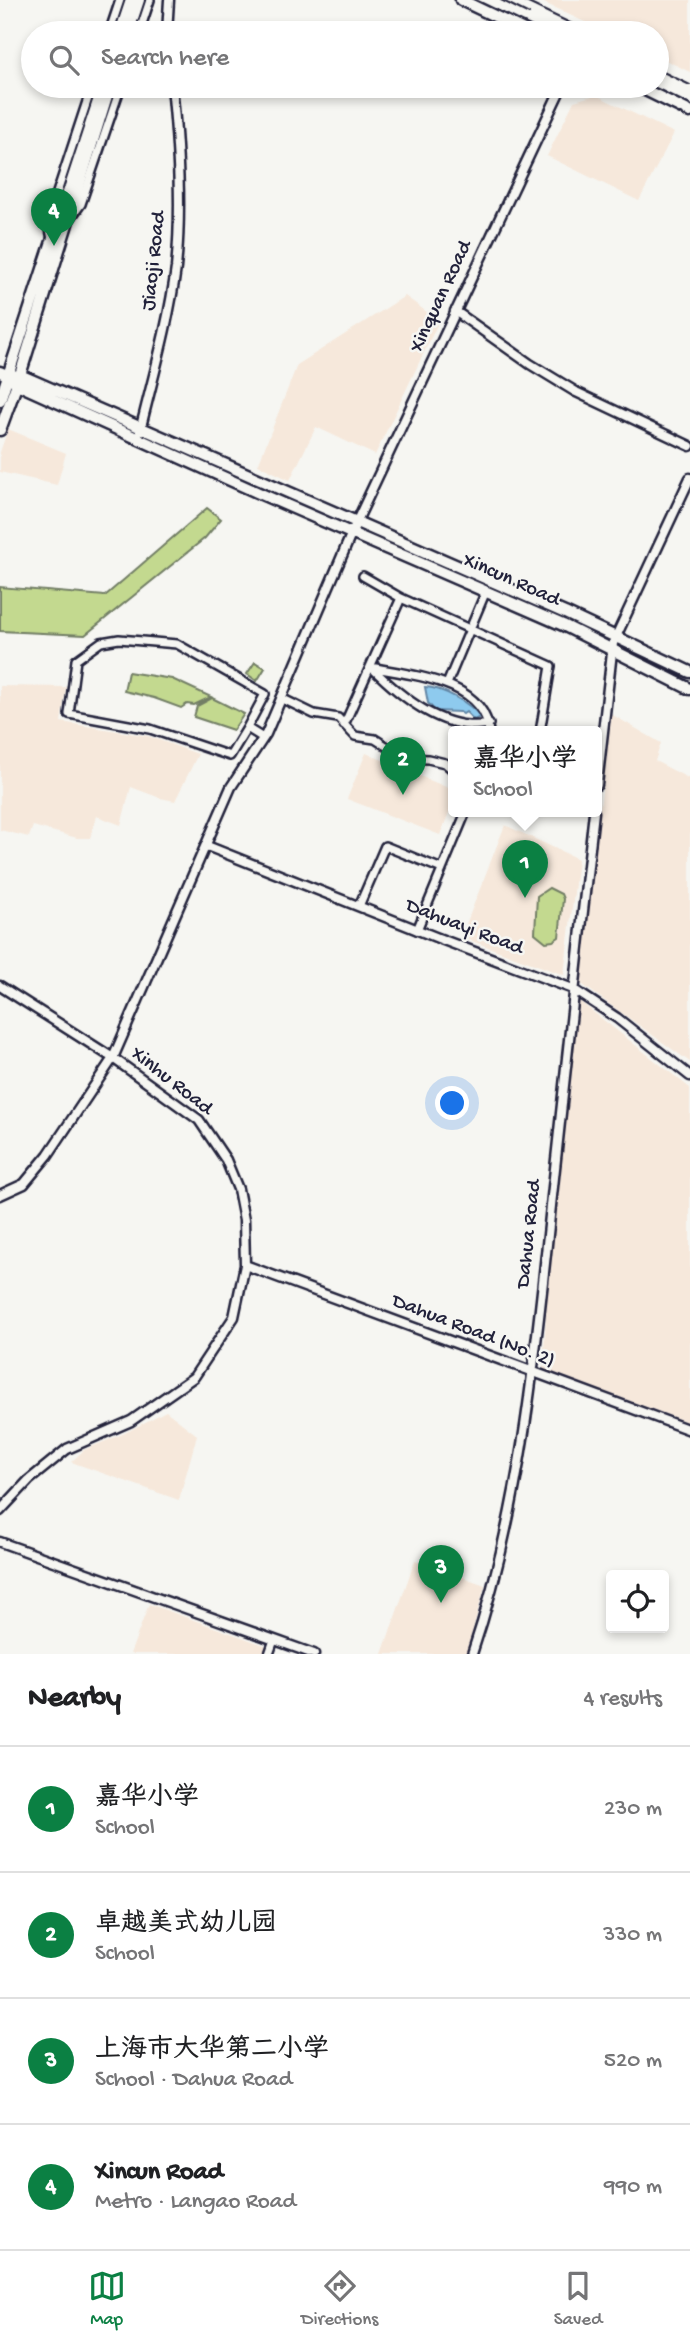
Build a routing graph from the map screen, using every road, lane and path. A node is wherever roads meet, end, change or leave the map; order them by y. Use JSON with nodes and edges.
{"nodes":[{"id":1,"x":120,"y":0,"type":"edge"},
{"id":2,"x":131,"y":0,"type":"edge"},
{"id":3,"x":139,"y":0,"type":"edge"},
{"id":4,"x":150,"y":0,"type":"edge"},
{"id":5,"x":169,"y":0,"type":"edge"},
{"id":6,"x":461,"y":0,"type":"edge"},
{"id":7,"x":114,"y":21,"type":"edge"},
{"id":8,"x":124,"y":21,"type":"edge"},
{"id":9,"x":132,"y":21,"type":"edge"},
{"id":10,"x":143,"y":21,"type":"edge"},
{"id":11,"x":168,"y":21,"type":"edge"},
{"id":12,"x":505,"y":21,"type":"edge"},
{"id":13,"x":88,"y":98,"type":"edge"},
{"id":14,"x":99,"y":98,"type":"edge"},
{"id":15,"x":106,"y":98,"type":"edge"},
{"id":16,"x":117,"y":98,"type":"edge"},
{"id":17,"x":173,"y":98,"type":"edge"},
{"id":18,"x":556,"y":98,"type":"edge"},
{"id":19,"x":661,"y":98,"type":"edge"},
{"id":20,"x":690,"y":112,"type":"edge"},
{"id":21,"x":67,"y":224,"type":"junction"},
{"id":22,"x":52,"y":240,"type":"junction"},
{"id":23,"x":455,"y":311,"type":"junction"},
{"id":24,"x":11,"y":377,"type":"edge"},
{"id":25,"x":0,"y":400,"type":"edge"},
{"id":26,"x":0,"y":430,"type":"edge"},
{"id":27,"x":139,"y":433,"type":"junction"},
{"id":28,"x":690,"y":446,"type":"edge"},
{"id":29,"x":690,"y":478,"type":"edge"},
{"id":30,"x":354,"y":528,"type":"junction"},
{"id":31,"x":363,"y":576,"type":"dead end"},
{"id":32,"x":486,"y":591,"type":"junction"},
{"id":33,"x":401,"y":598,"type":"junction"},
{"id":34,"x":470,"y":629,"type":"junction"},
{"id":35,"x":615,"y":637,"type":"junction"},
{"id":36,"x":612,"y":650,"type":"junction"},
{"id":37,"x":370,"y":667,"type":"junction"},
{"id":38,"x":690,"y":673,"type":"edge"},
{"id":39,"x":447,"y":684,"type":"junction"},
{"id":40,"x":690,"y":689,"type":"edge"},
{"id":41,"x":281,"y":698,"type":"junction"},
{"id":42,"x":344,"y":725,"type":"junction"},
{"id":43,"x":479,"y":726,"type":"edge"},
{"id":44,"x":488,"y":726,"type":"edge"},
{"id":45,"x":541,"y":726,"type":"edge"},
{"id":46,"x":247,"y":729,"type":"junction"},
{"id":47,"x":262,"y":738,"type":"junction"},
{"id":48,"x":602,"y":740,"type":"edge"},
{"id":49,"x":448,"y":766,"type":"edge"},
{"id":50,"x":464,"y":817,"type":"edge"},
{"id":51,"x":593,"y":817,"type":"edge"},
{"id":52,"x":206,"y":846,"type":"junction"},
{"id":53,"x":442,"y":869,"type":"junction"},
{"id":54,"x":359,"y":906,"type":"junction"},
{"id":55,"x":417,"y":930,"type":"junction"},
{"id":56,"x":0,"y":986,"type":"edge"},
{"id":57,"x":573,"y":989,"type":"junction"},
{"id":58,"x":113,"y":1058,"type":"junction"},
{"id":59,"x":690,"y":1076,"type":"edge"},
{"id":60,"x":0,"y":1195,"type":"edge"},
{"id":61,"x":245,"y":1265,"type":"junction"},
{"id":62,"x":533,"y":1373,"type":"junction"},
{"id":63,"x":690,"y":1430,"type":"edge"},
{"id":64,"x":0,"y":1511,"type":"edge"},
{"id":65,"x":0,"y":1542,"type":"edge"},
{"id":66,"x":274,"y":1640,"type":"junction"},
{"id":67,"x":269,"y":1654,"type":"edge"},
{"id":68,"x":314,"y":1654,"type":"edge"},
{"id":69,"x":472,"y":1654,"type":"edge"}],
"edges":[{"from":1,"to":7,"type":"street"},
{"from":2,"to":8,"type":"main road"},
{"from":3,"to":9,"type":"main road"},
{"from":4,"to":10,"type":"street"},
{"from":5,"to":11,"type":"street"},
{"from":6,"to":12,"type":"main road"},
{"from":13,"to":22,"type":"street"},
{"from":14,"to":22,"type":"main road"},
{"from":15,"to":21,"type":"main road"},
{"from":16,"to":21,"type":"street"},
{"from":17,"to":27,"type":"street","name":"Jiaoji Road"},
{"from":18,"to":23,"type":"street","name":"Xinquan Road"},
{"from":19,"to":20,"type":"main road"},
{"from":21,"to":24,"type":"main road"},
{"from":22,"to":24,"type":"main road"},
{"from":23,"to":28,"type":"street"},
{"from":23,"to":30,"type":"street","name":"Xinquan Road"},
{"from":24,"to":25,"type":"main road"},
{"from":24,"to":26,"type":"main road"},
{"from":24,"to":27,"type":"main road","name":"Xincun Road"},
{"from":27,"to":30,"type":"main road","name":"Xincun Road"},
{"from":29,"to":35,"type":"street"},
{"from":30,"to":32,"type":"main road","name":"Xincun Road"},
{"from":30,"to":35,"type":"main road","name":"Xincun Road"},
{"from":30,"to":41,"type":"street","name":"Xinhu Road"},
{"from":31,"to":33,"type":"street"},
{"from":32,"to":34,"type":"street"},
{"from":32,"to":36,"type":"main road","name":"Xincun Road"},
{"from":33,"to":34,"type":"street"},
{"from":33,"to":37,"type":"street"},
{"from":34,"to":39,"type":"street"},
{"from":34,"to":45,"type":"street"},
{"from":35,"to":36,"type":"street"},
{"from":35,"to":38,"type":"main road","name":"Xincun Road"},
{"from":36,"to":40,"type":"main road","name":"Xincun Road"},
{"from":36,"to":48,"type":"street"},
{"from":37,"to":39,"type":"street"},
{"from":37,"to":42,"type":"street"},
{"from":37,"to":43,"type":"street"},
{"from":39,"to":44,"type":"street"},
{"from":41,"to":42,"type":"street"},
{"from":41,"to":47,"type":"street","name":"Xinhu Road"},
{"from":42,"to":49,"type":"street"},
{"from":46,"to":46,"type":"street"},
{"from":46,"to":47,"type":"street"},
{"from":47,"to":52,"type":"street","name":"Xinhu Road"},
{"from":50,"to":53,"type":"street"},
{"from":51,"to":57,"type":"street","name":"Dahua Road"},
{"from":52,"to":54,"type":"street","name":"Dahuayi Road"},
{"from":52,"to":58,"type":"street","name":"Xinhu Road"},
{"from":53,"to":54,"type":"street"},
{"from":53,"to":55,"type":"street"},
{"from":54,"to":55,"type":"street","name":"Dahuayi Road"},
{"from":55,"to":57,"type":"street","name":"Dahuayi Road"},
{"from":56,"to":58,"type":"street"},
{"from":57,"to":59,"type":"street","name":"Dahuayi Road"},
{"from":57,"to":62,"type":"street","name":"Dahua Road"},
{"from":58,"to":60,"type":"street"},
{"from":58,"to":61,"type":"street","name":"Xinhu Road"},
{"from":61,"to":62,"type":"street","name":"Dahua Road (No. 2)"},
{"from":61,"to":64,"type":"street","name":"Xinhu Road"},
{"from":62,"to":63,"type":"street","name":"Dahua Road (No. 2)"},
{"from":62,"to":69,"type":"street","name":"Dahua Road"},
{"from":65,"to":66,"type":"street"},
{"from":66,"to":67,"type":"street"},
{"from":66,"to":68,"type":"street"}]}
